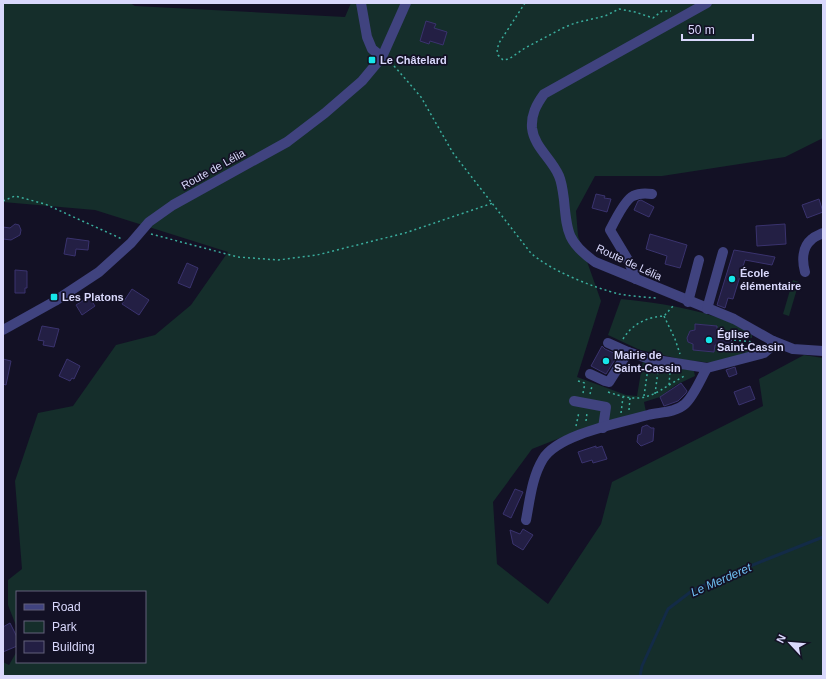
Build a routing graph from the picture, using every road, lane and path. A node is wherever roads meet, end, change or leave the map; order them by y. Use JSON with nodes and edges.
{"nodes":[{"id":1,"x":360,"y":3,"type":"edge"},
{"id":2,"x":406,"y":3,"type":"edge"},
{"id":3,"x":525,"y":3,"type":"edge"},
{"id":4,"x":707,"y":3,"type":"edge"},
{"id":5,"x":671,"y":11,"type":"dead end"},
{"id":6,"x":382,"y":57,"type":"junction"},
{"id":7,"x":652,"y":194,"type":"dead end"},
{"id":8,"x":3,"y":201,"type":"edge"},
{"id":9,"x":493,"y":202,"type":"junction"},
{"id":10,"x":141,"y":231,"type":"junction"},
{"id":11,"x":823,"y":233,"type":"edge"},
{"id":12,"x":131,"y":243,"type":"junction"},
{"id":13,"x":723,"y":252,"type":"dead end"},
{"id":14,"x":699,"y":260,"type":"dead end"},
{"id":15,"x":805,"y":272,"type":"dead end"},
{"id":16,"x":636,"y":279,"type":"junction"},
{"id":17,"x":659,"y":299,"type":"dead end"},
{"id":18,"x":684,"y":301,"type":"junction"},
{"id":19,"x":707,"y":309,"type":"junction"},
{"id":20,"x":664,"y":316,"type":"junction"},
{"id":21,"x":3,"y":330,"type":"edge"},
{"id":22,"x":773,"y":342,"type":"junction"},
{"id":23,"x":613,"y":345,"type":"joint"},
{"id":24,"x":628,"y":352,"type":"junction"},
{"id":25,"x":823,"y":352,"type":"edge"},
{"id":26,"x":653,"y":368,"type":"dead end"},
{"id":27,"x":682,"y":368,"type":"junction"},
{"id":28,"x":707,"y":368,"type":"junction"},
{"id":29,"x":659,"y":369,"type":"dead end"},
{"id":30,"x":670,"y":370,"type":"dead end"},
{"id":31,"x":590,"y":374,"type":"dead end"},
{"id":32,"x":578,"y":381,"type":"dead end"},
{"id":33,"x":585,"y":383,"type":"dead end"},
{"id":34,"x":669,"y":385,"type":"junction"},
{"id":35,"x":592,"y":386,"type":"dead end"},
{"id":36,"x":596,"y":387,"type":"dead end"},
{"id":37,"x":604,"y":390,"type":"dead end"},
{"id":38,"x":655,"y":394,"type":"junction"},
{"id":39,"x":644,"y":396,"type":"junction"},
{"id":40,"x":623,"y":397,"type":"junction"},
{"id":41,"x":630,"y":398,"type":"junction"},
{"id":42,"x":574,"y":401,"type":"dead end"},
{"id":43,"x":628,"y":412,"type":"dead end"},
{"id":44,"x":620,"y":414,"type":"dead end"},
{"id":45,"x":603,"y":428,"type":"junction"},
{"id":46,"x":526,"y":520,"type":"dead end"}],
"edges":[{"from":1,"to":6,"type":"street"},
{"from":2,"to":6,"type":"street","name":"Route de Lélia"},
{"from":3,"to":5,"type":"path"},
{"from":4,"to":16,"type":"street","name":"Route de Lélia"},
{"from":6,"to":9,"type":"path"},
{"from":6,"to":10,"type":"street","name":"Route de Lélia"},
{"from":7,"to":16,"type":"street"},
{"from":8,"to":12,"type":"path"},
{"from":9,"to":10,"type":"path"},
{"from":9,"to":17,"type":"path"},
{"from":10,"to":12,"type":"street","name":"Route de Lélia"},
{"from":11,"to":15,"type":"street"},
{"from":12,"to":21,"type":"street","name":"Route de Lélia"},
{"from":13,"to":19,"type":"street"},
{"from":14,"to":18,"type":"street"},
{"from":16,"to":18,"type":"street","name":"Route de Lélia"},
{"from":18,"to":19,"type":"street","name":"Route de Lélia"},
{"from":18,"to":20,"type":"path"},
{"from":19,"to":22,"type":"street","name":"Route de Lélia"},
{"from":20,"to":23,"type":"path"},
{"from":20,"to":27,"type":"path"},
{"from":22,"to":25,"type":"street","name":"Route de Lélia"},
{"from":22,"to":28,"type":"street"},
{"from":23,"to":24,"type":"street"},
{"from":24,"to":27,"type":"street"},
{"from":24,"to":31,"type":"street"},
{"from":26,"to":39,"type":"path"},
{"from":27,"to":28,"type":"street"},
{"from":27,"to":34,"type":"path"},
{"from":28,"to":45,"type":"street"},
{"from":29,"to":38,"type":"path"},
{"from":30,"to":34,"type":"path"},
{"from":32,"to":33,"type":"path"},
{"from":34,"to":38,"type":"path"},
{"from":35,"to":36,"type":"path"},
{"from":37,"to":40,"type":"path"},
{"from":38,"to":39,"type":"path"},
{"from":39,"to":41,"type":"path"},
{"from":40,"to":41,"type":"path"},
{"from":40,"to":44,"type":"path"},
{"from":41,"to":43,"type":"path"},
{"from":42,"to":45,"type":"street"},
{"from":45,"to":46,"type":"street"}]}
